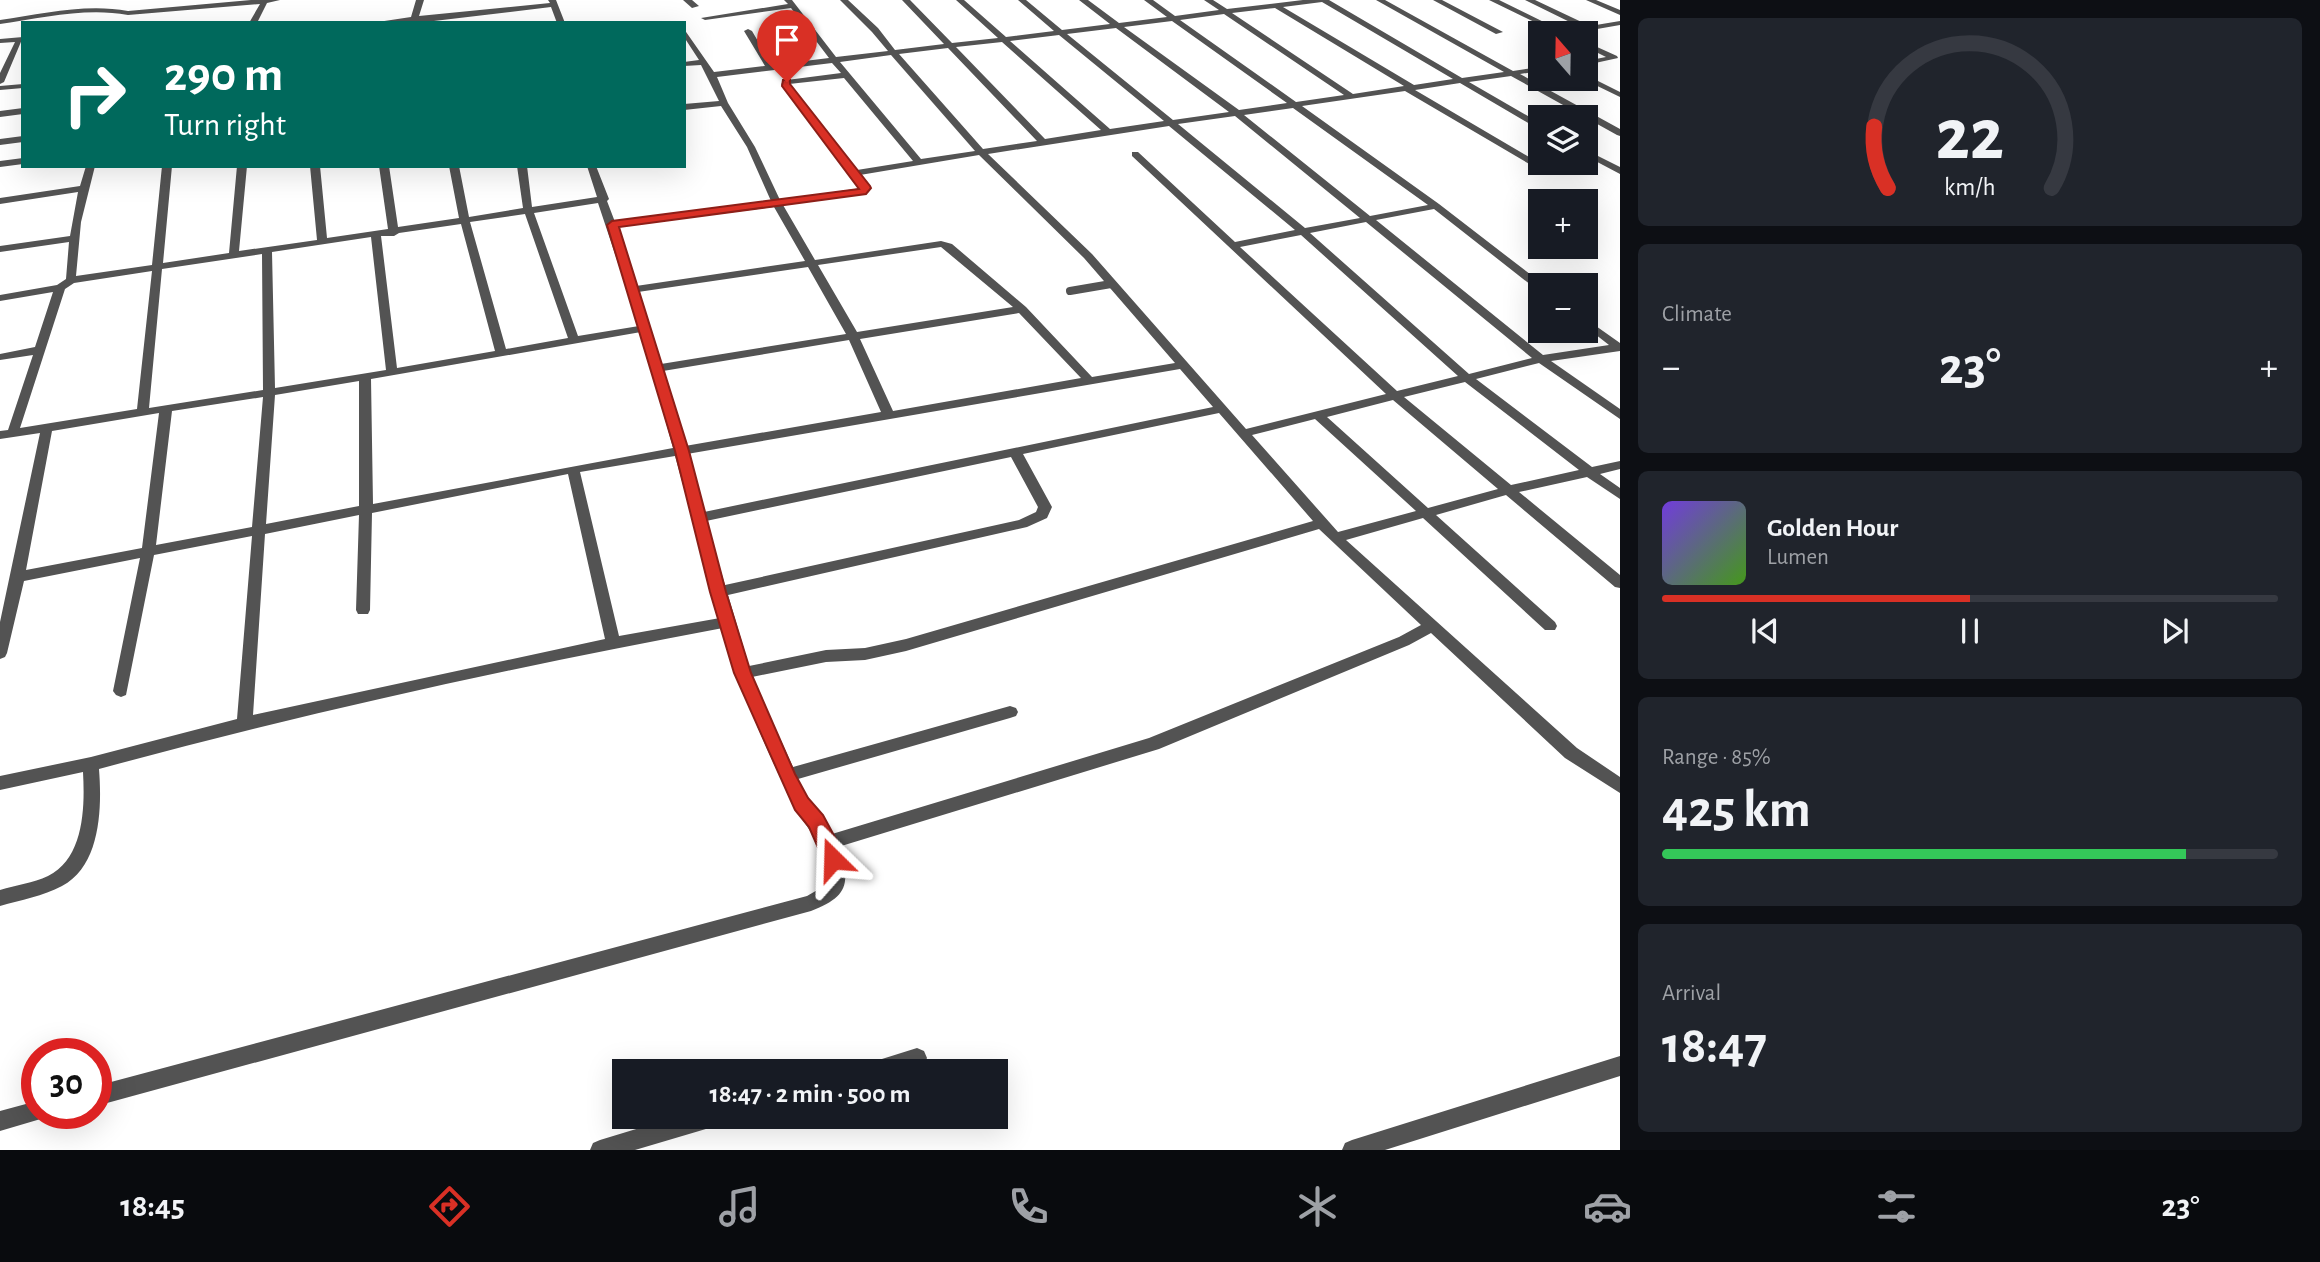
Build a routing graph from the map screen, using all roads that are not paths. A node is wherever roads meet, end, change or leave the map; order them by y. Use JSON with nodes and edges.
{"nodes":[{"id":1,"x":99,"y":0,"type":"edge"},
{"id":2,"x":276,"y":0,"type":"edge"},
{"id":3,"x":420,"y":0,"type":"edge"},
{"id":4,"x":687,"y":0,"type":"edge"},
{"id":5,"x":844,"y":0,"type":"edge"},
{"id":6,"x":906,"y":0,"type":"edge"},
{"id":7,"x":960,"y":0,"type":"edge"},
{"id":8,"x":1022,"y":0,"type":"edge"},
{"id":9,"x":1083,"y":0,"type":"edge"},
{"id":10,"x":1148,"y":0,"type":"edge"},
{"id":11,"x":1208,"y":0,"type":"edge"},
{"id":12,"x":1266,"y":0,"type":"edge"},
{"id":13,"x":1323,"y":0,"type":"edge"},
{"id":14,"x":1380,"y":0,"type":"edge"},
{"id":15,"x":1437,"y":0,"type":"edge"},
{"id":16,"x":1493,"y":0,"type":"edge"},
{"id":17,"x":1529,"y":0,"type":"edge"},
{"id":18,"x":1590,"y":0,"type":"edge"},
{"id":19,"x":265,"y":1,"type":"edge"},
{"id":20,"x":553,"y":3,"type":"edge"},
{"id":21,"x":790,"y":3,"type":"edge"},
{"id":22,"x":1276,"y":5,"type":"junction"},
{"id":23,"x":695,"y":6,"type":"dead end"},
{"id":24,"x":94,"y":11,"type":"junction"},
{"id":25,"x":1226,"y":11,"type":"junction"},
{"id":26,"x":128,"y":13,"type":"junction"},
{"id":27,"x":1620,"y":13,"type":"edge"},
{"id":28,"x":705,"y":18,"type":"dead end"},
{"id":29,"x":1174,"y":18,"type":"junction"},
{"id":30,"x":125,"y":21,"type":"edge"},
{"id":31,"x":254,"y":21,"type":"edge"},
{"id":32,"x":414,"y":21,"type":"edge"},
{"id":33,"x":560,"y":21,"type":"edge"},
{"id":34,"x":1538,"y":21,"type":"edge"},
{"id":35,"x":1573,"y":21,"type":"edge"},
{"id":36,"x":0,"y":22,"type":"edge"},
{"id":37,"x":1620,"y":23,"type":"edge"},
{"id":38,"x":1116,"y":26,"type":"junction"},
{"id":39,"x":1598,"y":27,"type":"edge"},
{"id":40,"x":748,"y":31,"type":"dead end"},
{"id":41,"x":1499,"y":32,"type":"dead end"},
{"id":42,"x":1061,"y":33,"type":"junction"},
{"id":43,"x":686,"y":34,"type":"edge"},
{"id":44,"x":21,"y":39,"type":"edge"},
{"id":45,"x":1007,"y":40,"type":"junction"},
{"id":46,"x":0,"y":41,"type":"edge"},
{"id":47,"x":951,"y":47,"type":"junction"},
{"id":48,"x":1598,"y":50,"type":"edge"},
{"id":49,"x":892,"y":53,"type":"junction"},
{"id":50,"x":1617,"y":59,"type":"edge"},
{"id":51,"x":834,"y":60,"type":"junction"},
{"id":52,"x":1598,"y":61,"type":"edge"},
{"id":53,"x":704,"y":62,"type":"junction"},
{"id":54,"x":4,"y":64,"type":"edge"},
{"id":55,"x":686,"y":64,"type":"edge"},
{"id":56,"x":770,"y":68,"type":"junction"},
{"id":57,"x":1528,"y":71,"type":"edge"},
{"id":58,"x":1512,"y":73,"type":"junction"},
{"id":59,"x":712,"y":75,"type":"junction"},
{"id":60,"x":846,"y":75,"type":"junction"},
{"id":61,"x":1461,"y":80,"type":"junction"},
{"id":62,"x":0,"y":82,"type":"edge"},
{"id":63,"x":1598,"y":83,"type":"edge"},
{"id":64,"x":21,"y":86,"type":"edge"},
{"id":65,"x":1409,"y":87,"type":"junction"},
{"id":66,"x":0,"y":88,"type":"edge"},
{"id":67,"x":1620,"y":95,"type":"edge"},
{"id":68,"x":1351,"y":96,"type":"junction"},
{"id":69,"x":724,"y":103,"type":"junction"},
{"id":70,"x":1293,"y":104,"type":"junction"},
{"id":71,"x":686,"y":107,"type":"edge"},
{"id":72,"x":21,"y":111,"type":"edge"},
{"id":73,"x":0,"y":114,"type":"edge"},
{"id":74,"x":1238,"y":114,"type":"junction"},
{"id":75,"x":1528,"y":120,"type":"edge"},
{"id":76,"x":1169,"y":123,"type":"junction"},
{"id":77,"x":1108,"y":132,"type":"junction"},
{"id":78,"x":1620,"y":133,"type":"edge"},
{"id":79,"x":21,"y":139,"type":"edge"},
{"id":80,"x":0,"y":142,"type":"edge"},
{"id":81,"x":1043,"y":142,"type":"junction"},
{"id":82,"x":980,"y":151,"type":"junction"},
{"id":83,"x":1135,"y":154,"type":"dead end"},
{"id":84,"x":1528,"y":160,"type":"edge"},
{"id":85,"x":1598,"y":160,"type":"edge"},
{"id":86,"x":21,"y":161,"type":"edge"},
{"id":87,"x":918,"y":161,"type":"junction"},
{"id":88,"x":0,"y":164,"type":"edge"},
{"id":89,"x":90,"y":168,"type":"edge"},
{"id":90,"x":167,"y":168,"type":"edge"},
{"id":91,"x":242,"y":168,"type":"edge"},
{"id":92,"x":315,"y":168,"type":"edge"},
{"id":93,"x":384,"y":168,"type":"edge"},
{"id":94,"x":454,"y":168,"type":"edge"},
{"id":95,"x":522,"y":168,"type":"edge"},
{"id":96,"x":592,"y":168,"type":"edge"},
{"id":97,"x":1620,"y":172,"type":"edge"},
{"id":98,"x":853,"y":173,"type":"junction"},
{"id":99,"x":83,"y":188,"type":"junction"},
{"id":100,"x":604,"y":199,"type":"junction"},
{"id":101,"x":0,"y":201,"type":"edge"},
{"id":102,"x":777,"y":203,"type":"junction"},
{"id":103,"x":1436,"y":206,"type":"junction"},
{"id":104,"x":528,"y":211,"type":"junction"},
{"id":105,"x":1368,"y":219,"type":"junction"},
{"id":106,"x":465,"y":222,"type":"junction"},
{"id":107,"x":612,"y":225,"type":"junction"},
{"id":108,"x":1302,"y":231,"type":"junction"},
{"id":109,"x":394,"y":233,"type":"junction"},
{"id":110,"x":376,"y":235,"type":"junction"},
{"id":111,"x":73,"y":238,"type":"junction"},
{"id":112,"x":322,"y":243,"type":"junction"},
{"id":113,"x":1233,"y":245,"type":"junction"},
{"id":114,"x":0,"y":249,"type":"edge"},
{"id":115,"x":267,"y":250,"type":"junction"},
{"id":116,"x":234,"y":253,"type":"junction"},
{"id":117,"x":156,"y":265,"type":"junction"},
{"id":118,"x":812,"y":265,"type":"junction"},
{"id":119,"x":1528,"y":279,"type":"edge"},
{"id":120,"x":71,"y":280,"type":"junction"},
{"id":121,"x":1111,"y":284,"type":"junction"},
{"id":122,"x":60,"y":288,"type":"junction"},
{"id":123,"x":633,"y":290,"type":"junction"},
{"id":124,"x":1070,"y":291,"type":"dead end"},
{"id":125,"x":0,"y":298,"type":"edge"},
{"id":126,"x":1022,"y":309,"type":"junction"},
{"id":127,"x":645,"y":328,"type":"junction"},
{"id":128,"x":1598,"y":331,"type":"edge"},
{"id":129,"x":852,"y":334,"type":"junction"},
{"id":130,"x":574,"y":340,"type":"junction"},
{"id":131,"x":1620,"y":347,"type":"edge"},
{"id":132,"x":39,"y":350,"type":"junction"},
{"id":133,"x":501,"y":352,"type":"junction"},
{"id":134,"x":0,"y":356,"type":"edge"},
{"id":135,"x":1541,"y":359,"type":"junction"},
{"id":136,"x":1181,"y":365,"type":"junction"},
{"id":137,"x":657,"y":368,"type":"junction"},
{"id":138,"x":392,"y":372,"type":"junction"},
{"id":139,"x":365,"y":377,"type":"junction"},
{"id":140,"x":1466,"y":377,"type":"junction"},
{"id":141,"x":1091,"y":382,"type":"junction"},
{"id":142,"x":269,"y":391,"type":"junction"},
{"id":143,"x":1394,"y":395,"type":"junction"},
{"id":144,"x":166,"y":408,"type":"junction"},
{"id":145,"x":1220,"y":409,"type":"junction"},
{"id":146,"x":143,"y":411,"type":"junction"},
{"id":147,"x":1620,"y":415,"type":"edge"},
{"id":148,"x":889,"y":416,"type":"junction"},
{"id":149,"x":1319,"y":416,"type":"junction"},
{"id":150,"x":47,"y":426,"type":"junction"},
{"id":151,"x":6,"y":433,"type":"edge"},
{"id":152,"x":1242,"y":433,"type":"junction"},
{"id":153,"x":682,"y":451,"type":"junction"},
{"id":154,"x":1015,"y":452,"type":"junction"},
{"id":155,"x":1620,"y":466,"type":"edge"},
{"id":156,"x":573,"y":469,"type":"junction"},
{"id":157,"x":1592,"y":472,"type":"junction"},
{"id":158,"x":1509,"y":490,"type":"junction"},
{"id":159,"x":1620,"y":495,"type":"edge"},
{"id":160,"x":366,"y":507,"type":"junction"},
{"id":161,"x":1424,"y":512,"type":"junction"},
{"id":162,"x":698,"y":518,"type":"junction"},
{"id":163,"x":1322,"y":523,"type":"junction"},
{"id":164,"x":258,"y":530,"type":"junction"},
{"id":165,"x":1335,"y":538,"type":"junction"},
{"id":166,"x":148,"y":551,"type":"junction"},
{"id":167,"x":18,"y":577,"type":"junction"},
{"id":168,"x":1620,"y":583,"type":"edge"},
{"id":169,"x":718,"y":592,"type":"junction"},
{"id":170,"x":363,"y":610,"type":"dead end"},
{"id":171,"x":727,"y":622,"type":"junction"},
{"id":172,"x":1432,"y":626,"type":"junction"},
{"id":173,"x":1550,"y":626,"type":"dead end"},
{"id":174,"x":613,"y":643,"type":"junction"},
{"id":175,"x":0,"y":653,"type":"edge"},
{"id":176,"x":743,"y":673,"type":"junction"},
{"id":177,"x":121,"y":691,"type":"dead end"},
{"id":178,"x":1010,"y":712,"type":"dead end"},
{"id":179,"x":245,"y":723,"type":"junction"},
{"id":180,"x":91,"y":765,"type":"junction"},
{"id":181,"x":787,"y":775,"type":"junction"},
{"id":182,"x":0,"y":783,"type":"edge"},
{"id":183,"x":1620,"y":786,"type":"edge"},
{"id":184,"x":828,"y":843,"type":"junction"},
{"id":185,"x":0,"y":898,"type":"edge"},
{"id":186,"x":917,"y":1058,"type":"dead end"},
{"id":187,"x":914,"y":1059,"type":"edge"},
{"id":188,"x":1620,"y":1066,"type":"edge"},
{"id":189,"x":112,"y":1092,"type":"edge"},
{"id":190,"x":21,"y":1115,"type":"edge"},
{"id":191,"x":0,"y":1121,"type":"edge"},
{"id":192,"x":672,"y":1129,"type":"edge"},
{"id":193,"x":600,"y":1150,"type":"edge"},
{"id":194,"x":1352,"y":1150,"type":"edge"}],
"edges":[{"from":1,"to":24,"type":"street"},
{"from":2,"to":19,"type":"street"},
{"from":3,"to":32,"type":"street"},
{"from":4,"to":23,"type":"street"},
{"from":5,"to":49,"type":"street"},
{"from":6,"to":47,"type":"street"},
{"from":7,"to":45,"type":"street"},
{"from":8,"to":42,"type":"street"},
{"from":9,"to":38,"type":"street"},
{"from":10,"to":29,"type":"street"},
{"from":11,"to":25,"type":"street"},
{"from":12,"to":22,"type":"street"},
{"from":13,"to":22,"type":"street"},
{"from":13,"to":61,"type":"street"},
{"from":14,"to":58,"type":"street"},
{"from":15,"to":41,"type":"street"},
{"from":16,"to":34,"type":"street"},
{"from":17,"to":35,"type":"street"},
{"from":18,"to":27,"type":"street"},
{"from":19,"to":26,"type":"street"},
{"from":19,"to":31,"type":"street"},
{"from":20,"to":32,"type":"street"},
{"from":20,"to":33,"type":"street"},
{"from":21,"to":28,"type":"street"},
{"from":21,"to":51,"type":"street"},
{"from":22,"to":25,"type":"street"},
{"from":22,"to":65,"type":"street"},
{"from":24,"to":26,"type":"street"},
{"from":24,"to":36,"type":"street"},
{"from":25,"to":29,"type":"street"},
{"from":25,"to":68,"type":"street"},
{"from":26,"to":30,"type":"street"},
{"from":29,"to":38,"type":"street"},
{"from":29,"to":70,"type":"street"},
{"from":37,"to":39,"type":"street"},
{"from":38,"to":42,"type":"street"},
{"from":38,"to":74,"type":"street"},
{"from":40,"to":56,"type":"street"},
{"from":42,"to":45,"type":"street"},
{"from":42,"to":76,"type":"street"},
{"from":43,"to":53,"type":"street"},
{"from":44,"to":46,"type":"street"},
{"from":44,"to":54,"type":"street"},
{"from":45,"to":47,"type":"street"},
{"from":45,"to":77,"type":"street"},
{"from":47,"to":49,"type":"street"},
{"from":47,"to":81,"type":"street"},
{"from":48,"to":50,"type":"street"},
{"from":49,"to":51,"type":"street"},
{"from":49,"to":82,"type":"street"},
{"from":50,"to":52,"type":"street"},
{"from":51,"to":56,"type":"street"},
{"from":51,"to":60,"type":"street"},
{"from":53,"to":55,"type":"street"},
{"from":53,"to":59,"type":"street"},
{"from":54,"to":62,"type":"street"},
{"from":56,"to":59,"type":"street"},
{"from":57,"to":58,"type":"street"},
{"from":58,"to":61,"type":"street"},
{"from":58,"to":78,"type":"street"},
{"from":59,"to":69,"type":"street"},
{"from":60,"to":87,"type":"street"},
{"from":60,"to":98,"type":"street"},
{"from":61,"to":65,"type":"street"},
{"from":61,"to":75,"type":"street"},
{"from":63,"to":67,"type":"street"},
{"from":64,"to":66,"type":"street"},
{"from":65,"to":68,"type":"street"},
{"from":65,"to":84,"type":"street"},
{"from":68,"to":70,"type":"street"},
{"from":69,"to":71,"type":"street"},
{"from":69,"to":102,"type":"street"},
{"from":70,"to":74,"type":"street"},
{"from":70,"to":103,"type":"street"},
{"from":72,"to":73,"type":"street"},
{"from":74,"to":76,"type":"street"},
{"from":74,"to":105,"type":"street"},
{"from":76,"to":77,"type":"street"},
{"from":76,"to":108,"type":"street"},
{"from":77,"to":81,"type":"street"},
{"from":79,"to":80,"type":"street"},
{"from":81,"to":82,"type":"street"},
{"from":82,"to":87,"type":"street"},
{"from":82,"to":121,"type":"street"},
{"from":83,"to":113,"type":"street"},
{"from":85,"to":97,"type":"street"},
{"from":86,"to":88,"type":"street"},
{"from":87,"to":98,"type":"street"},
{"from":89,"to":99,"type":"street"},
{"from":90,"to":117,"type":"street"},
{"from":91,"to":116,"type":"street"},
{"from":92,"to":112,"type":"street"},
{"from":93,"to":109,"type":"street"},
{"from":94,"to":106,"type":"street"},
{"from":95,"to":104,"type":"street"},
{"from":96,"to":100,"type":"street"},
{"from":98,"to":102,"type":"street"},
{"from":99,"to":101,"type":"street"},
{"from":99,"to":111,"type":"street"},
{"from":100,"to":104,"type":"street"},
{"from":100,"to":107,"type":"street"},
{"from":102,"to":107,"type":"street"},
{"from":102,"to":118,"type":"street"},
{"from":103,"to":105,"type":"street"},
{"from":103,"to":119,"type":"street"},
{"from":104,"to":106,"type":"street"},
{"from":104,"to":130,"type":"street"},
{"from":105,"to":108,"type":"street"},
{"from":105,"to":135,"type":"street"},
{"from":106,"to":109,"type":"street"},
{"from":106,"to":133,"type":"street"},
{"from":107,"to":123,"type":"street"},
{"from":108,"to":113,"type":"street"},
{"from":108,"to":140,"type":"street"},
{"from":109,"to":110,"type":"street"},
{"from":110,"to":112,"type":"street"},
{"from":110,"to":138,"type":"street"},
{"from":111,"to":114,"type":"street"},
{"from":111,"to":120,"type":"street"},
{"from":112,"to":115,"type":"street"},
{"from":113,"to":143,"type":"street"},
{"from":115,"to":116,"type":"street"},
{"from":115,"to":142,"type":"street"},
{"from":116,"to":117,"type":"street"},
{"from":117,"to":120,"type":"street"},
{"from":117,"to":146,"type":"street"},
{"from":118,"to":123,"type":"street"},
{"from":118,"to":126,"type":"street"},
{"from":118,"to":129,"type":"street"},
{"from":120,"to":122,"type":"street"},
{"from":121,"to":124,"type":"lane"},
{"from":121,"to":136,"type":"street"},
{"from":122,"to":125,"type":"street"},
{"from":122,"to":132,"type":"street"},
{"from":123,"to":127,"type":"street"},
{"from":126,"to":129,"type":"street"},
{"from":126,"to":141,"type":"street"},
{"from":127,"to":130,"type":"street"},
{"from":127,"to":137,"type":"street"},
{"from":128,"to":131,"type":"street"},
{"from":129,"to":137,"type":"street"},
{"from":129,"to":148,"type":"street"},
{"from":130,"to":133,"type":"street"},
{"from":131,"to":135,"type":"street"},
{"from":132,"to":134,"type":"street"},
{"from":132,"to":151,"type":"street"},
{"from":133,"to":138,"type":"street"},
{"from":135,"to":140,"type":"street"},
{"from":135,"to":147,"type":"street"},
{"from":136,"to":141,"type":"street"},
{"from":136,"to":145,"type":"street"},
{"from":137,"to":153,"type":"street"},
{"from":138,"to":139,"type":"street"},
{"from":139,"to":142,"type":"street"},
{"from":139,"to":160,"type":"street"},
{"from":140,"to":143,"type":"street"},
{"from":140,"to":157,"type":"street"},
{"from":141,"to":148,"type":"street"},
{"from":142,"to":144,"type":"street"},
{"from":142,"to":164,"type":"street"},
{"from":143,"to":149,"type":"street"},
{"from":143,"to":158,"type":"street"},
{"from":144,"to":146,"type":"street"},
{"from":144,"to":166,"type":"street"},
{"from":145,"to":152,"type":"street"},
{"from":145,"to":154,"type":"street"},
{"from":146,"to":150,"type":"street"},
{"from":148,"to":153,"type":"street"},
{"from":149,"to":152,"type":"street"},
{"from":149,"to":161,"type":"street"},
{"from":150,"to":151,"type":"street"},
{"from":150,"to":167,"type":"street"},
{"from":152,"to":163,"type":"street"},
{"from":153,"to":156,"type":"street"},
{"from":153,"to":162,"type":"street"},
{"from":154,"to":162,"type":"street"},
{"from":154,"to":169,"type":"street"},
{"from":155,"to":157,"type":"street"},
{"from":156,"to":160,"type":"street"},
{"from":156,"to":174,"type":"street"},
{"from":157,"to":158,"type":"street"},
{"from":157,"to":159,"type":"street"},
{"from":158,"to":161,"type":"street"},
{"from":158,"to":168,"type":"street"},
{"from":160,"to":164,"type":"street"},
{"from":160,"to":170,"type":"street"},
{"from":161,"to":165,"type":"street"},
{"from":161,"to":173,"type":"street"},
{"from":162,"to":169,"type":"street"},
{"from":163,"to":165,"type":"street"},
{"from":163,"to":176,"type":"street"},
{"from":164,"to":166,"type":"street"},
{"from":164,"to":179,"type":"street"},
{"from":165,"to":172,"type":"street"},
{"from":166,"to":167,"type":"street"},
{"from":166,"to":177,"type":"street"},
{"from":167,"to":175,"type":"street"},
{"from":169,"to":171,"type":"street"},
{"from":171,"to":174,"type":"street"},
{"from":171,"to":176,"type":"street"},
{"from":172,"to":183,"type":"street"},
{"from":172,"to":184,"type":"street"},
{"from":174,"to":179,"type":"street"},
{"from":176,"to":181,"type":"street"},
{"from":178,"to":181,"type":"street"},
{"from":179,"to":180,"type":"street"},
{"from":180,"to":182,"type":"street"},
{"from":180,"to":185,"type":"street"},
{"from":181,"to":184,"type":"street"},
{"from":184,"to":189,"type":"street"},
{"from":186,"to":187,"type":"street"},
{"from":188,"to":194,"type":"street"},
{"from":190,"to":191,"type":"street"},
{"from":192,"to":193,"type":"street"}]}
